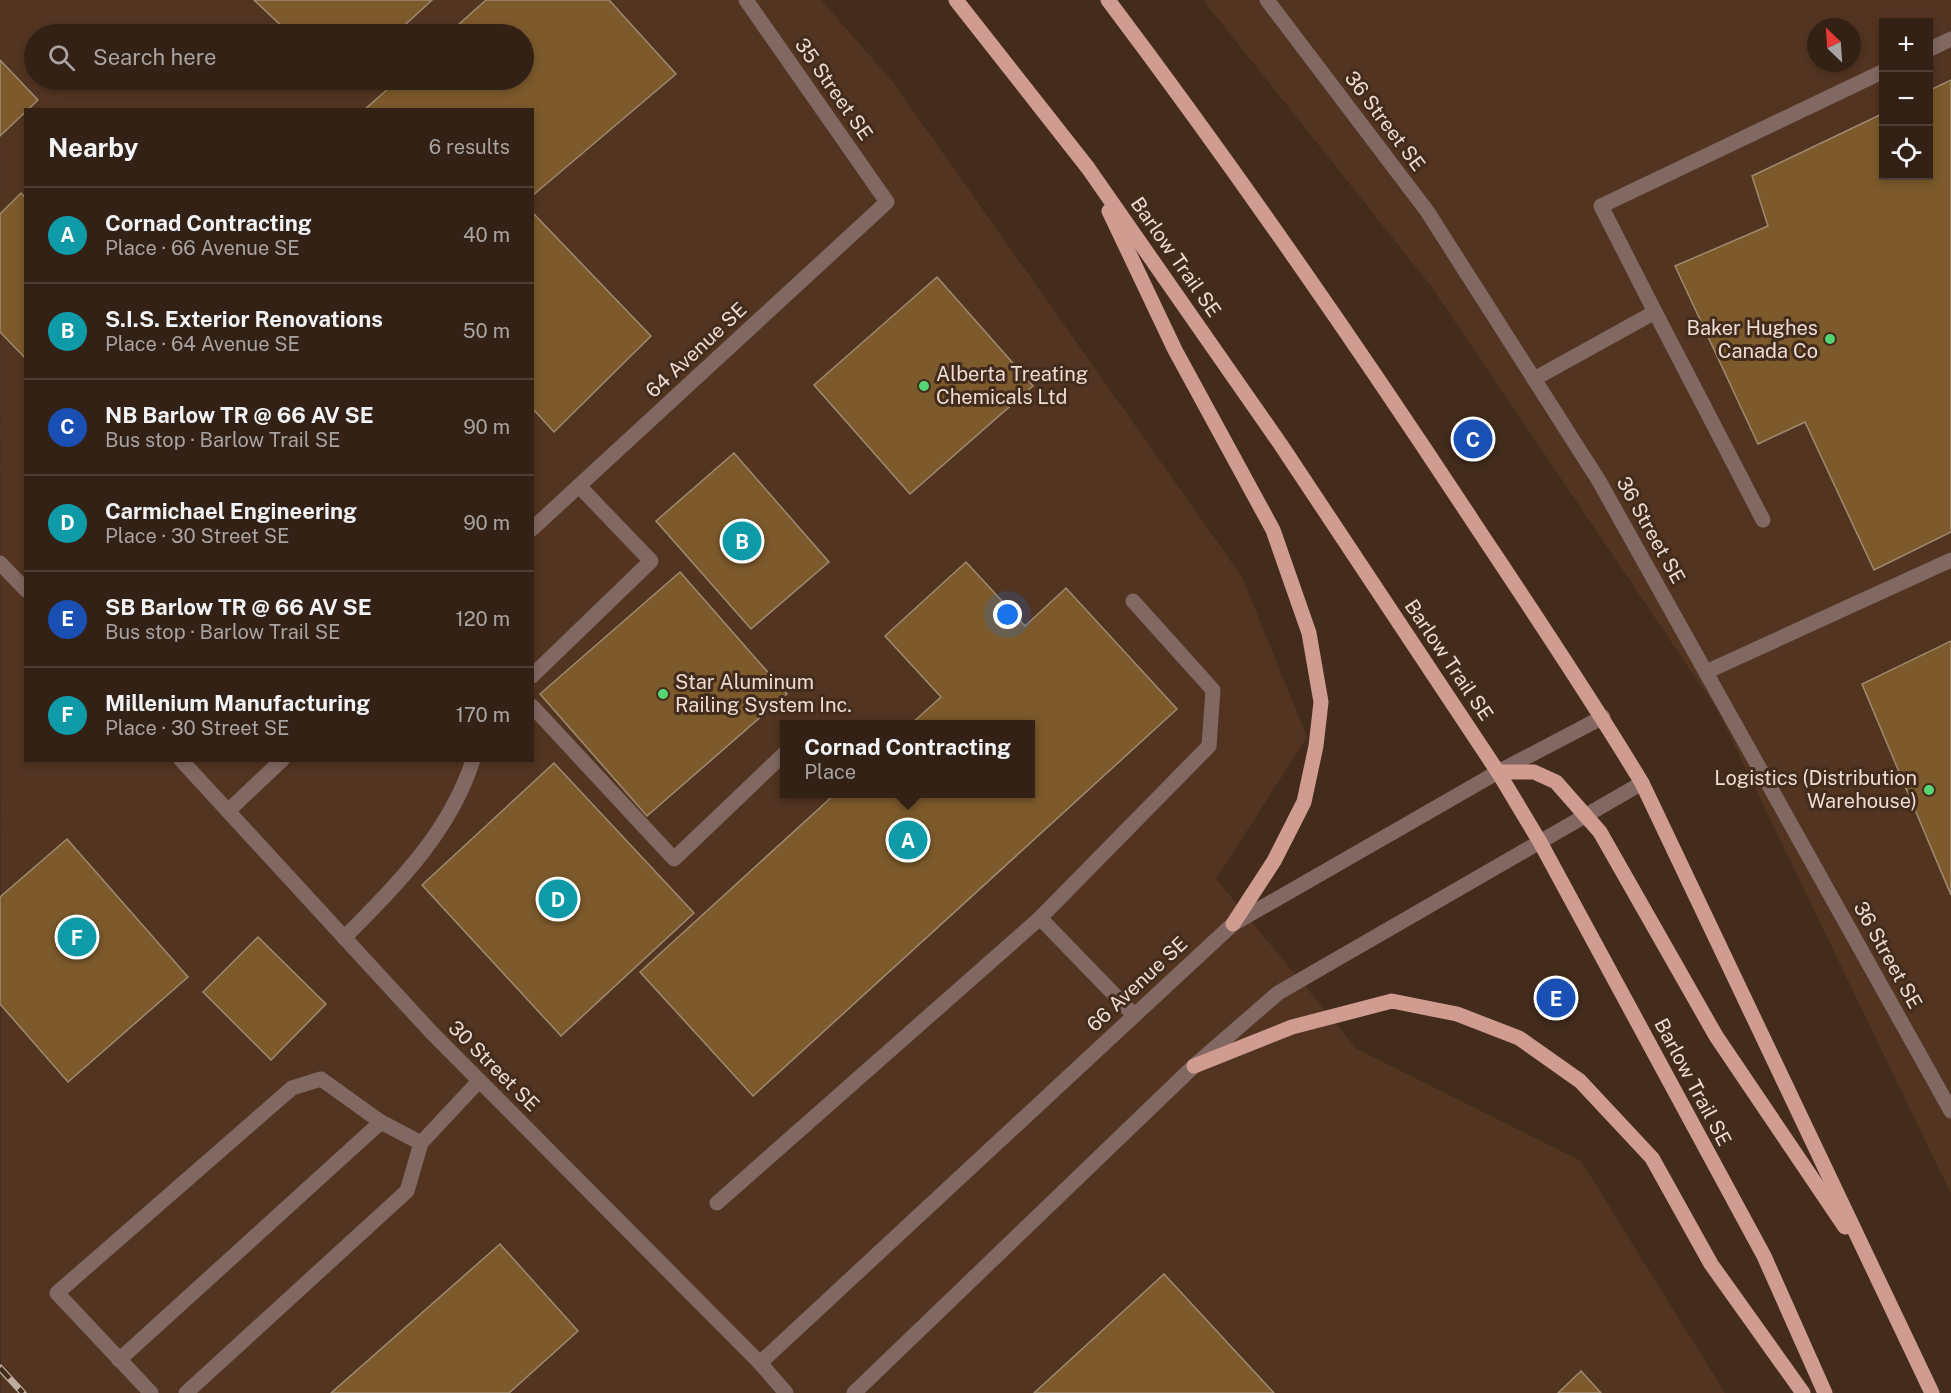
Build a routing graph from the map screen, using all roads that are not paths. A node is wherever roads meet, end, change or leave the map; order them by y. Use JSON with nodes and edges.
{"nodes":[{"id":1,"x":746,"y":0,"type":"edge"},
{"id":2,"x":956,"y":0,"type":"edge"},
{"id":3,"x":1108,"y":0,"type":"edge"},
{"id":4,"x":1267,"y":0,"type":"edge"},
{"id":5,"x":1951,"y":39,"type":"edge"},
{"id":6,"x":1933,"y":48,"type":"edge"},
{"id":7,"x":1882,"y":72,"type":"edge"},
{"id":8,"x":1088,"y":168,"type":"junction"},
{"id":9,"x":887,"y":202,"type":"joint"},
{"id":10,"x":1655,"y":312,"type":"junction"},
{"id":11,"x":1534,"y":379,"type":"junction"},
{"id":12,"x":579,"y":486,"type":"junction"},
{"id":13,"x":1763,"y":520,"type":"dead end"},
{"id":14,"x":534,"y":527,"type":"edge"},
{"id":15,"x":1951,"y":560,"type":"edge"},
{"id":16,"x":0,"y":562,"type":"edge"},
{"id":17,"x":24,"y":588,"type":"edge"},
{"id":18,"x":1133,"y":602,"type":"dead end"},
{"id":19,"x":1706,"y":672,"type":"junction"},
{"id":20,"x":534,"y":674,"type":"edge"},
{"id":21,"x":534,"y":708,"type":"edge"},
{"id":22,"x":1602,"y":717,"type":"junction"},
{"id":23,"x":780,"y":758,"type":"edge"},
{"id":24,"x":183,"y":762,"type":"edge"},
{"id":25,"x":280,"y":762,"type":"edge"},
{"id":26,"x":472,"y":762,"type":"edge"},
{"id":27,"x":1498,"y":772,"type":"junction"},
{"id":28,"x":1642,"y":783,"type":"junction"},
{"id":29,"x":228,"y":811,"type":"junction"},
{"id":30,"x":1586,"y":816,"type":"junction"},
{"id":31,"x":1540,"y":842,"type":"junction"},
{"id":32,"x":1040,"y":918,"type":"junction"},
{"id":33,"x":1233,"y":924,"type":"junction"},
{"id":34,"x":344,"y":938,"type":"junction"},
{"id":35,"x":1134,"y":1015,"type":"junction"},
{"id":36,"x":1194,"y":1066,"type":"junction"},
{"id":37,"x":479,"y":1081,"type":"junction"},
{"id":38,"x":1951,"y":1111,"type":"edge"},
{"id":39,"x":381,"y":1122,"type":"junction"},
{"id":40,"x":421,"y":1143,"type":"junction"},
{"id":41,"x":717,"y":1203,"type":"dead end"},
{"id":42,"x":1873,"y":1269,"type":"junction"},
{"id":43,"x":119,"y":1360,"type":"junction"},
{"id":44,"x":760,"y":1363,"type":"junction"},
{"id":45,"x":150,"y":1393,"type":"edge"},
{"id":46,"x":186,"y":1393,"type":"edge"},
{"id":47,"x":786,"y":1393,"type":"edge"},
{"id":48,"x":854,"y":1393,"type":"edge"},
{"id":49,"x":1803,"y":1393,"type":"edge"},
{"id":50,"x":1825,"y":1393,"type":"edge"},
{"id":51,"x":1932,"y":1393,"type":"edge"}],
"edges":[{"from":1,"to":9,"type":"street","name":"35 Street SE"},
{"from":2,"to":8,"type":"main road","name":"Barlow Trail SE"},
{"from":3,"to":22,"type":"main road"},
{"from":4,"to":11,"type":"street","name":"36 Street SE"},
{"from":5,"to":6,"type":"street"},
{"from":7,"to":10,"type":"street"},
{"from":8,"to":27,"type":"main road","name":"Barlow Trail SE"},
{"from":8,"to":33,"type":"main road"},
{"from":9,"to":12,"type":"street","name":"64 Avenue SE"},
{"from":10,"to":11,"type":"street"},
{"from":10,"to":13,"type":"street"},
{"from":11,"to":19,"type":"street","name":"36 Street SE"},
{"from":12,"to":14,"type":"street","name":"64 Avenue SE"},
{"from":12,"to":20,"type":"street"},
{"from":15,"to":19,"type":"street"},
{"from":16,"to":17,"type":"street"},
{"from":18,"to":32,"type":"street"},
{"from":19,"to":38,"type":"street","name":"36 Street SE"},
{"from":21,"to":23,"type":"street"},
{"from":22,"to":27,"type":"street","name":"66 Avenue SE"},
{"from":22,"to":28,"type":"main road"},
{"from":24,"to":29,"type":"street","name":"30 Street SE"},
{"from":25,"to":29,"type":"street"},
{"from":26,"to":34,"type":"street"},
{"from":27,"to":30,"type":"main road"},
{"from":27,"to":31,"type":"main road","name":"Barlow Trail SE"},
{"from":27,"to":33,"type":"street","name":"66 Avenue SE"},
{"from":28,"to":30,"type":"street"},
{"from":28,"to":42,"type":"main road"},
{"from":29,"to":34,"type":"street","name":"30 Street SE"},
{"from":30,"to":31,"type":"street"},
{"from":30,"to":42,"type":"main road"},
{"from":31,"to":36,"type":"street"},
{"from":31,"to":50,"type":"main road","name":"Barlow Trail SE"},
{"from":32,"to":35,"type":"street"},
{"from":32,"to":41,"type":"street"},
{"from":33,"to":35,"type":"street","name":"66 Avenue SE"},
{"from":34,"to":37,"type":"street","name":"30 Street SE"},
{"from":35,"to":44,"type":"street","name":"66 Avenue SE"},
{"from":36,"to":48,"type":"street"},
{"from":36,"to":49,"type":"main road"},
{"from":37,"to":40,"type":"street"},
{"from":37,"to":44,"type":"street","name":"30 Street SE"},
{"from":39,"to":40,"type":"street"},
{"from":39,"to":43,"type":"street"},
{"from":39,"to":43,"type":"street"},
{"from":40,"to":46,"type":"street"},
{"from":42,"to":51,"type":"main road"},
{"from":43,"to":45,"type":"street"},
{"from":44,"to":47,"type":"street","name":"30 Street SE"}]}
